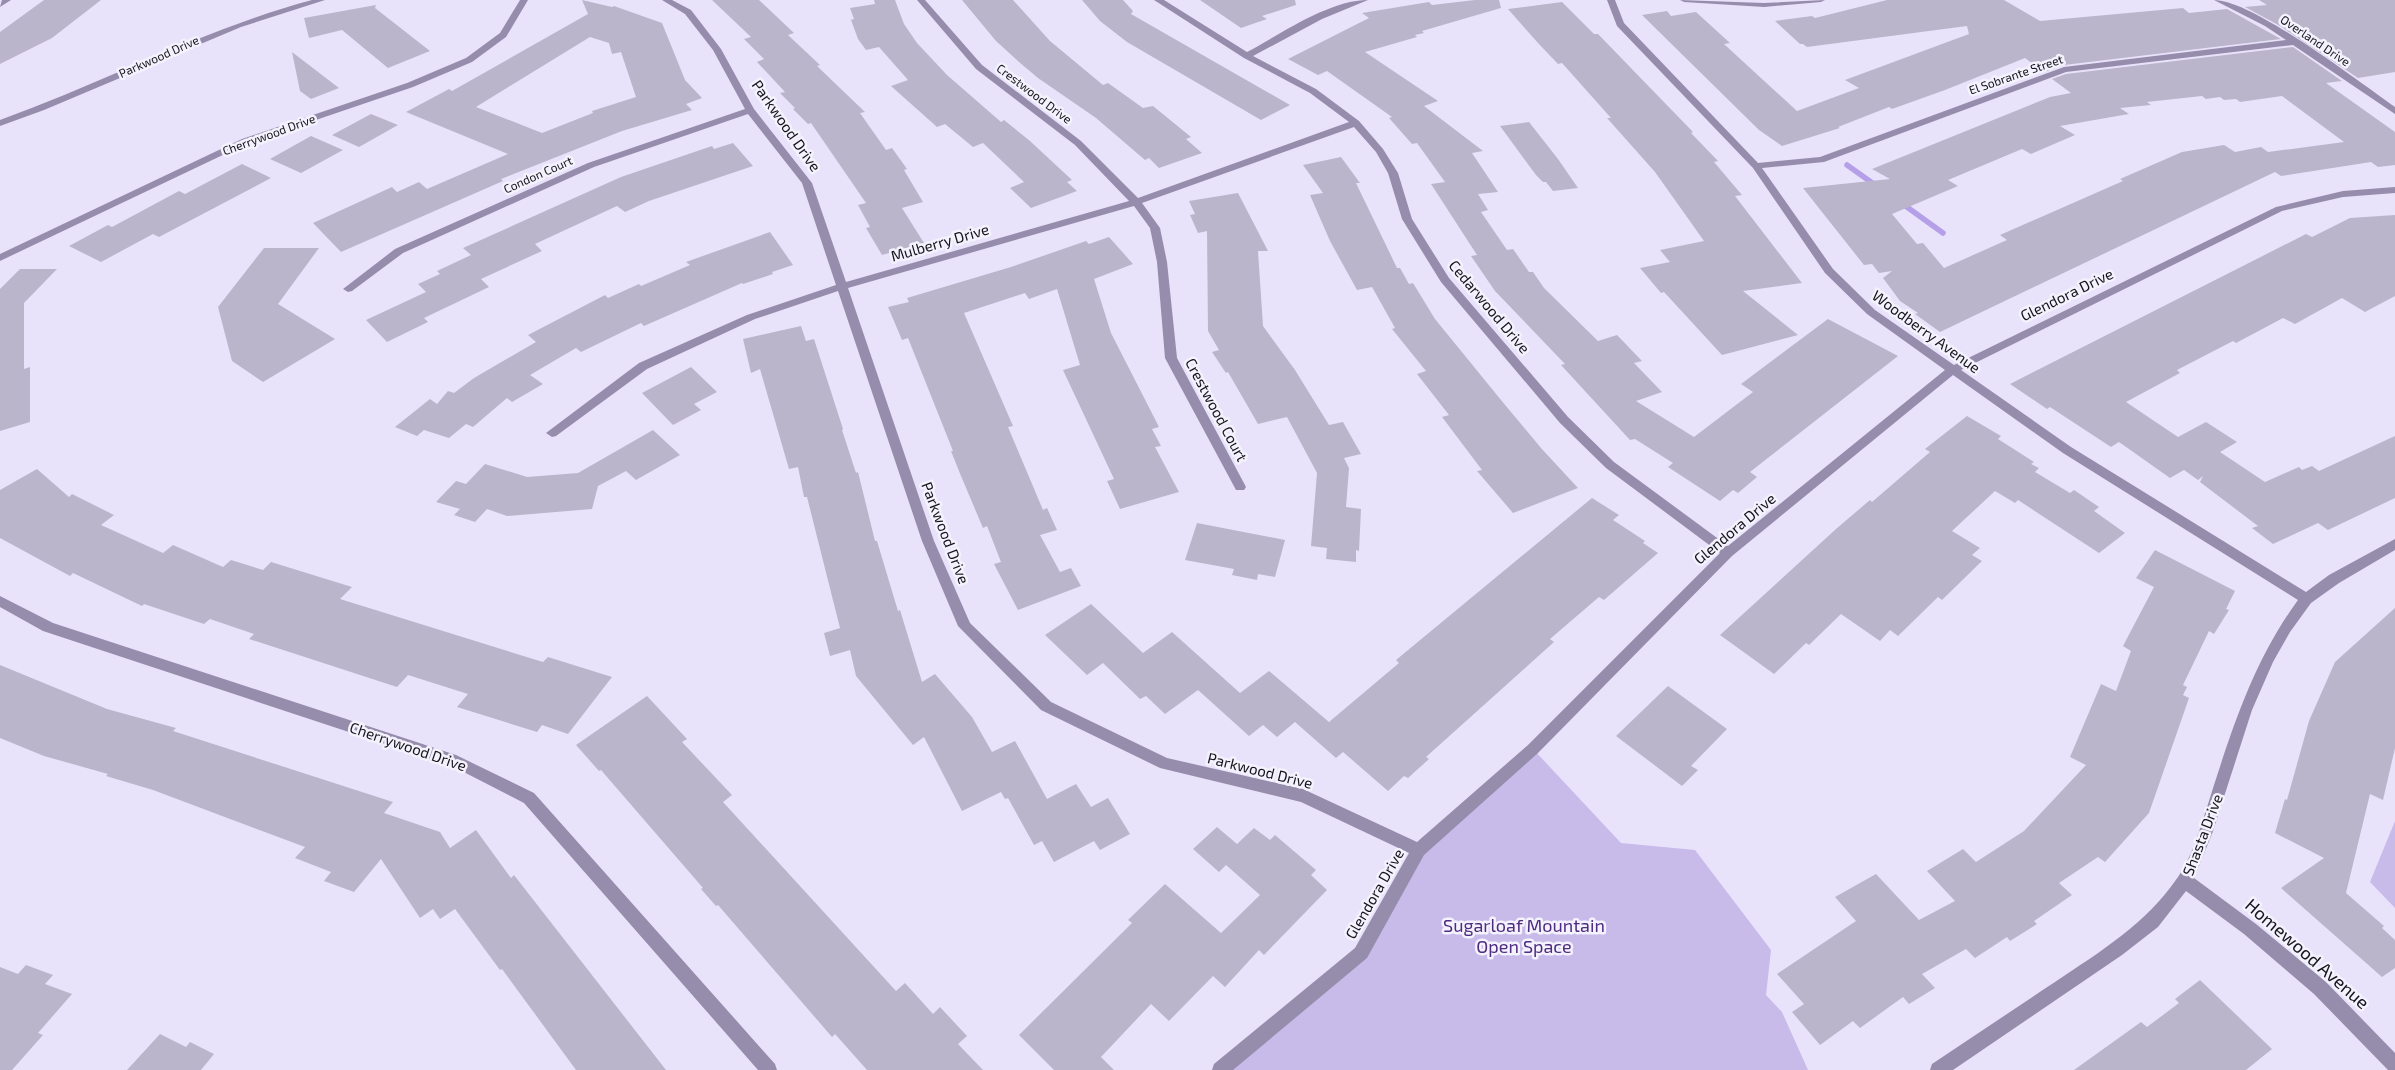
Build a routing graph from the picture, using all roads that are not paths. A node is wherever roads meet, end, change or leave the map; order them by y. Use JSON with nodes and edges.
{"nodes":[{"id":1,"x":7,"y":0,"type":"edge"},
{"id":2,"x":321,"y":0,"type":"edge"},
{"id":3,"x":524,"y":0,"type":"edge"},
{"id":4,"x":666,"y":0,"type":"edge"},
{"id":5,"x":921,"y":0,"type":"edge"},
{"id":6,"x":1158,"y":0,"type":"edge"},
{"id":7,"x":1364,"y":0,"type":"edge"},
{"id":8,"x":1611,"y":0,"type":"edge"},
{"id":9,"x":1684,"y":0,"type":"edge"},
{"id":10,"x":1821,"y":0,"type":"edge"},
{"id":11,"x":2218,"y":0,"type":"edge"},
{"id":12,"x":0,"y":5,"type":"edge"},
{"id":13,"x":2294,"y":42,"type":"junction"},
{"id":14,"x":1247,"y":56,"type":"junction"},
{"id":15,"x":750,"y":110,"type":"junction"},
{"id":16,"x":2395,"y":110,"type":"edge"},
{"id":17,"x":0,"y":123,"type":"edge"},
{"id":18,"x":1356,"y":123,"type":"junction"},
{"id":19,"x":1756,"y":166,"type":"junction"},
{"id":20,"x":2395,"y":190,"type":"edge"},
{"id":21,"x":1136,"y":202,"type":"junction"},
{"id":22,"x":0,"y":258,"type":"edge"},
{"id":23,"x":841,"y":287,"type":"junction"},
{"id":24,"x":348,"y":289,"type":"dead end"},
{"id":25,"x":1952,"y":370,"type":"junction"},
{"id":26,"x":552,"y":433,"type":"dead end"},
{"id":27,"x":1240,"y":487,"type":"dead end"},
{"id":28,"x":2395,"y":544,"type":"edge"},
{"id":29,"x":1728,"y":553,"type":"junction"},
{"id":30,"x":2306,"y":599,"type":"junction"},
{"id":31,"x":0,"y":601,"type":"edge"},
{"id":32,"x":1419,"y":850,"type":"junction"},
{"id":33,"x":2185,"y":882,"type":"junction"},
{"id":34,"x":2395,"y":1065,"type":"edge"},
{"id":35,"x":769,"y":1070,"type":"edge"},
{"id":36,"x":1220,"y":1070,"type":"edge"},
{"id":37,"x":1938,"y":1070,"type":"edge"}],
"edges":[{"from":1,"to":12,"type":"street"},
{"from":2,"to":17,"type":"street","name":"Parkwood Drive"},
{"from":3,"to":22,"type":"street","name":"Cherrywood Drive"},
{"from":4,"to":15,"type":"street","name":"Parkwood Drive"},
{"from":5,"to":21,"type":"street","name":"Crestwood Drive"},
{"from":6,"to":14,"type":"street","name":"Cedarwood Drive"},
{"from":7,"to":14,"type":"street"},
{"from":8,"to":19,"type":"street","name":"Woodberry Avenue"},
{"from":9,"to":10,"type":"street"},
{"from":11,"to":13,"type":"street","name":"Overland Drive"},
{"from":13,"to":16,"type":"street","name":"Overland Drive"},
{"from":13,"to":19,"type":"street","name":"El Sobrante Street"},
{"from":14,"to":18,"type":"street","name":"Cedarwood Drive"},
{"from":15,"to":23,"type":"street","name":"Parkwood Drive"},
{"from":15,"to":24,"type":"street","name":"Condon Court"},
{"from":18,"to":21,"type":"street","name":"Mulberry Drive"},
{"from":18,"to":29,"type":"street","name":"Cedarwood Drive"},
{"from":19,"to":25,"type":"street","name":"Woodberry Avenue"},
{"from":20,"to":25,"type":"street","name":"Glendora Drive"},
{"from":21,"to":23,"type":"street","name":"Mulberry Drive"},
{"from":21,"to":27,"type":"street","name":"Crestwood Court"},
{"from":23,"to":26,"type":"street","name":"Mulberry Drive"},
{"from":23,"to":32,"type":"street","name":"Parkwood Drive"},
{"from":25,"to":29,"type":"street","name":"Glendora Drive"},
{"from":25,"to":30,"type":"street","name":"Woodberry Avenue"},
{"from":28,"to":30,"type":"street","name":"Shasta Drive"},
{"from":29,"to":32,"type":"street","name":"Glendora Drive"},
{"from":30,"to":33,"type":"street","name":"Shasta Drive"},
{"from":31,"to":35,"type":"street","name":"Cherrywood Drive"},
{"from":32,"to":36,"type":"street","name":"Glendora Drive"},
{"from":33,"to":34,"type":"street","name":"Homewood Avenue"},
{"from":33,"to":37,"type":"street","name":"Shasta Drive"}]}
